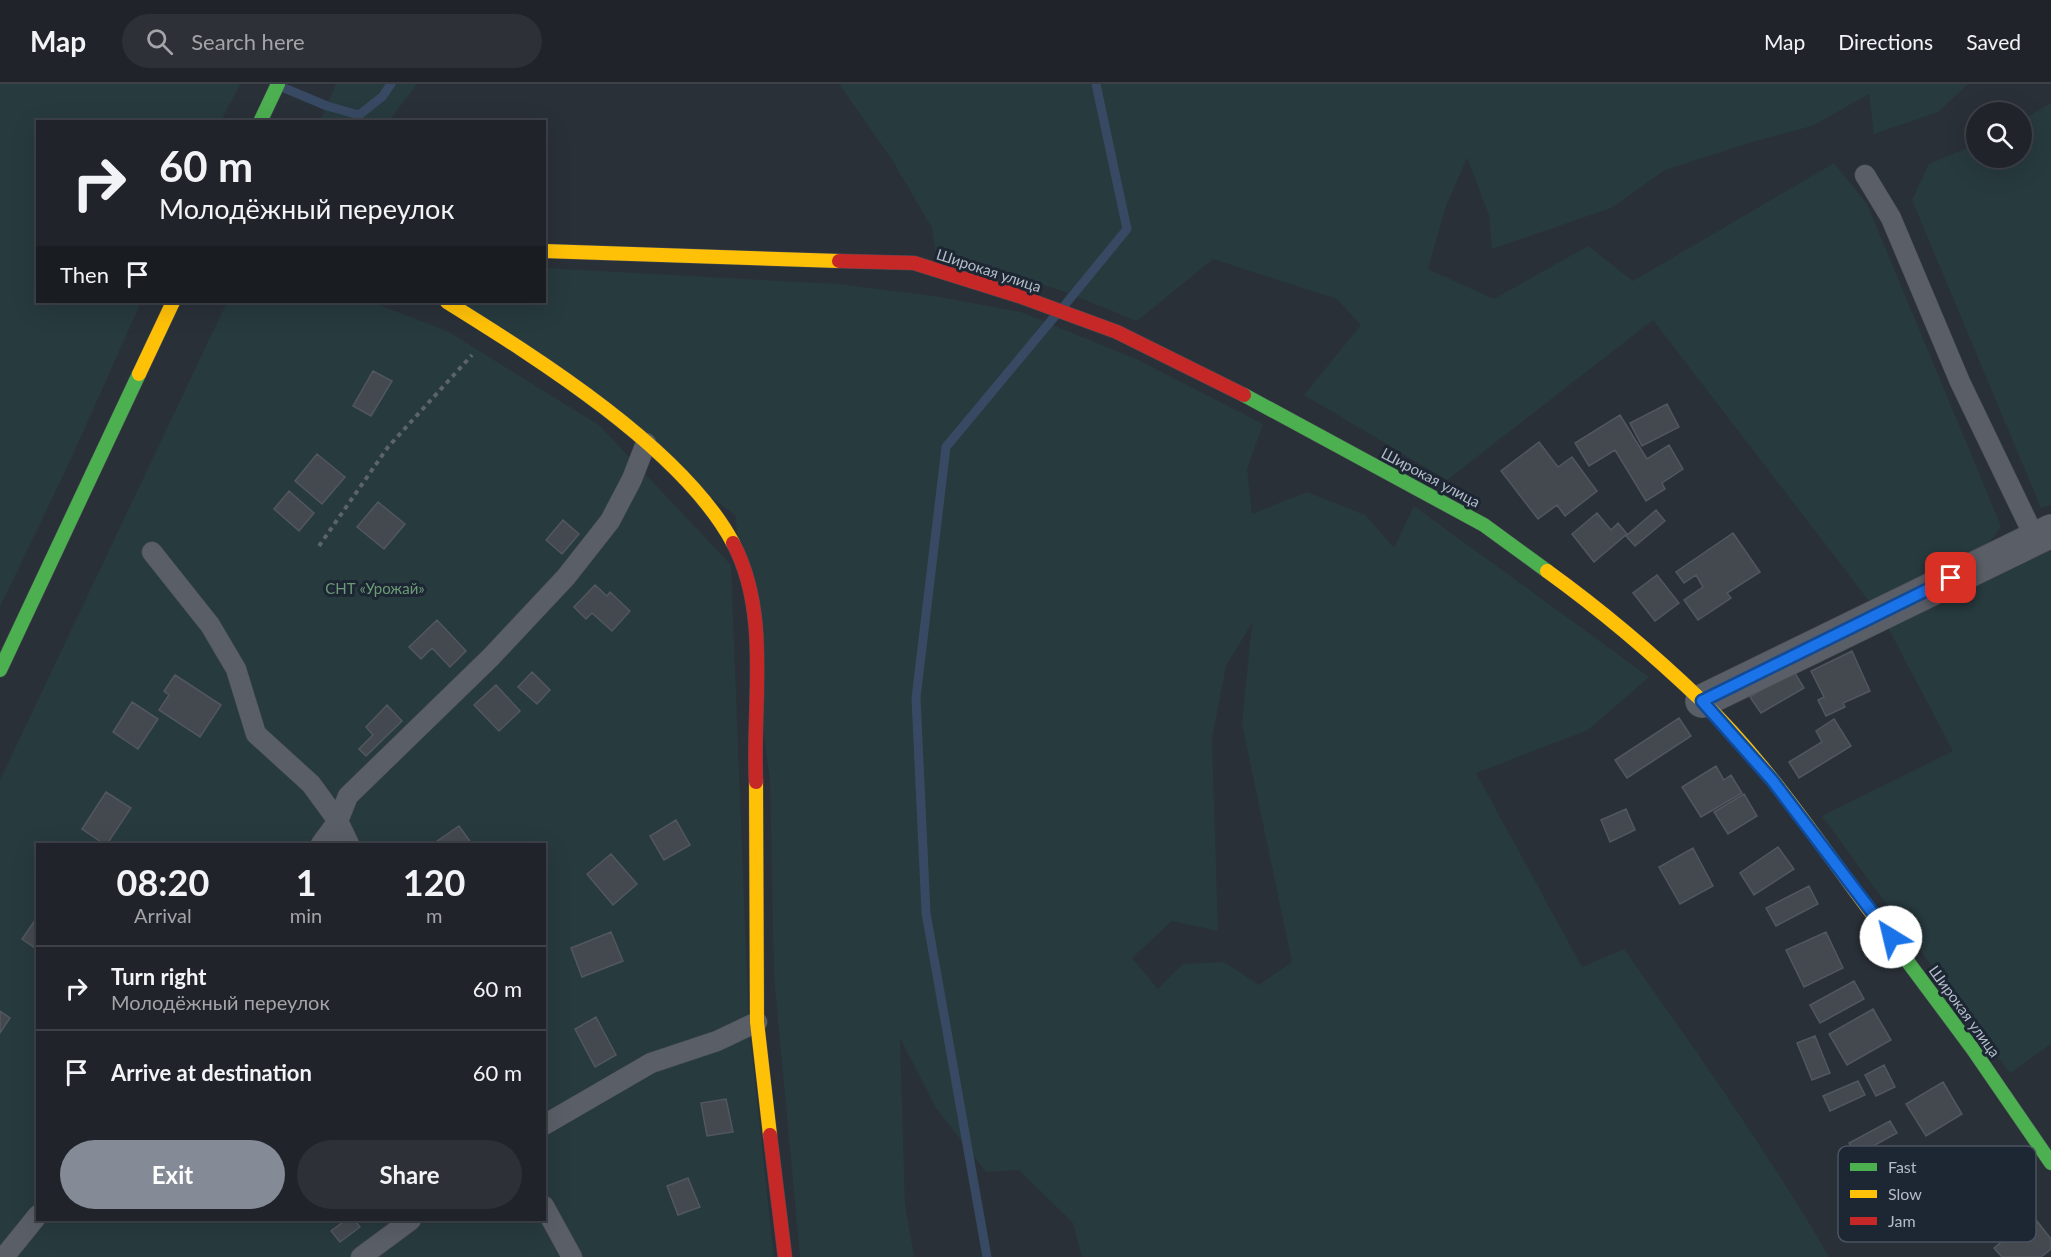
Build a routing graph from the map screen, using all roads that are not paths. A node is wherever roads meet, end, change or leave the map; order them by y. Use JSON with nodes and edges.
{"nodes":[{"id":1,"x":278,"y":84,"type":"edge"},
{"id":2,"x":261,"y":119,"type":"edge"},
{"id":3,"x":1865,"y":175,"type":"dead end"},
{"id":4,"x":546,"y":251,"type":"edge"},
{"id":5,"x":173,"y":303,"type":"edge"},
{"id":6,"x":449,"y":303,"type":"edge"},
{"id":7,"x":646,"y":443,"type":"junction"},
{"id":8,"x":2043,"y":534,"type":"edge"},
{"id":9,"x":152,"y":552,"type":"dead end"},
{"id":10,"x":0,"y":670,"type":"edge"},
{"id":11,"x":1702,"y":701,"type":"junction"},
{"id":12,"x":338,"y":821,"type":"junction"},
{"id":13,"x":322,"y":843,"type":"edge"},
{"id":14,"x":349,"y":843,"type":"edge"},
{"id":15,"x":757,"y":1022,"type":"junction"},
{"id":16,"x":546,"y":1124,"type":"edge"},
{"id":17,"x":2051,"y":1163,"type":"edge"},
{"id":18,"x":546,"y":1210,"type":"edge"},
{"id":19,"x":36,"y":1217,"type":"edge"},
{"id":20,"x":410,"y":1221,"type":"edge"},
{"id":21,"x":4,"y":1257,"type":"edge"},
{"id":22,"x":361,"y":1257,"type":"edge"},
{"id":23,"x":572,"y":1257,"type":"edge"},
{"id":24,"x":785,"y":1257,"type":"edge"}],
"edges":[{"from":1,"to":2,"type":"street"},
{"from":3,"to":8,"type":"lane"},
{"from":4,"to":11,"type":"street","name":"Широкая улица"},
{"from":5,"to":10,"type":"street"},
{"from":6,"to":7,"type":"street"},
{"from":7,"to":12,"type":"lane"},
{"from":7,"to":15,"type":"street"},
{"from":8,"to":11,"type":"street"},
{"from":9,"to":12,"type":"lane"},
{"from":11,"to":17,"type":"street","name":"Широкая улица"},
{"from":12,"to":13,"type":"lane"},
{"from":12,"to":14,"type":"lane"},
{"from":15,"to":16,"type":"lane"},
{"from":15,"to":24,"type":"street"},
{"from":18,"to":23,"type":"lane"},
{"from":19,"to":21,"type":"lane"},
{"from":20,"to":22,"type":"lane"}]}
